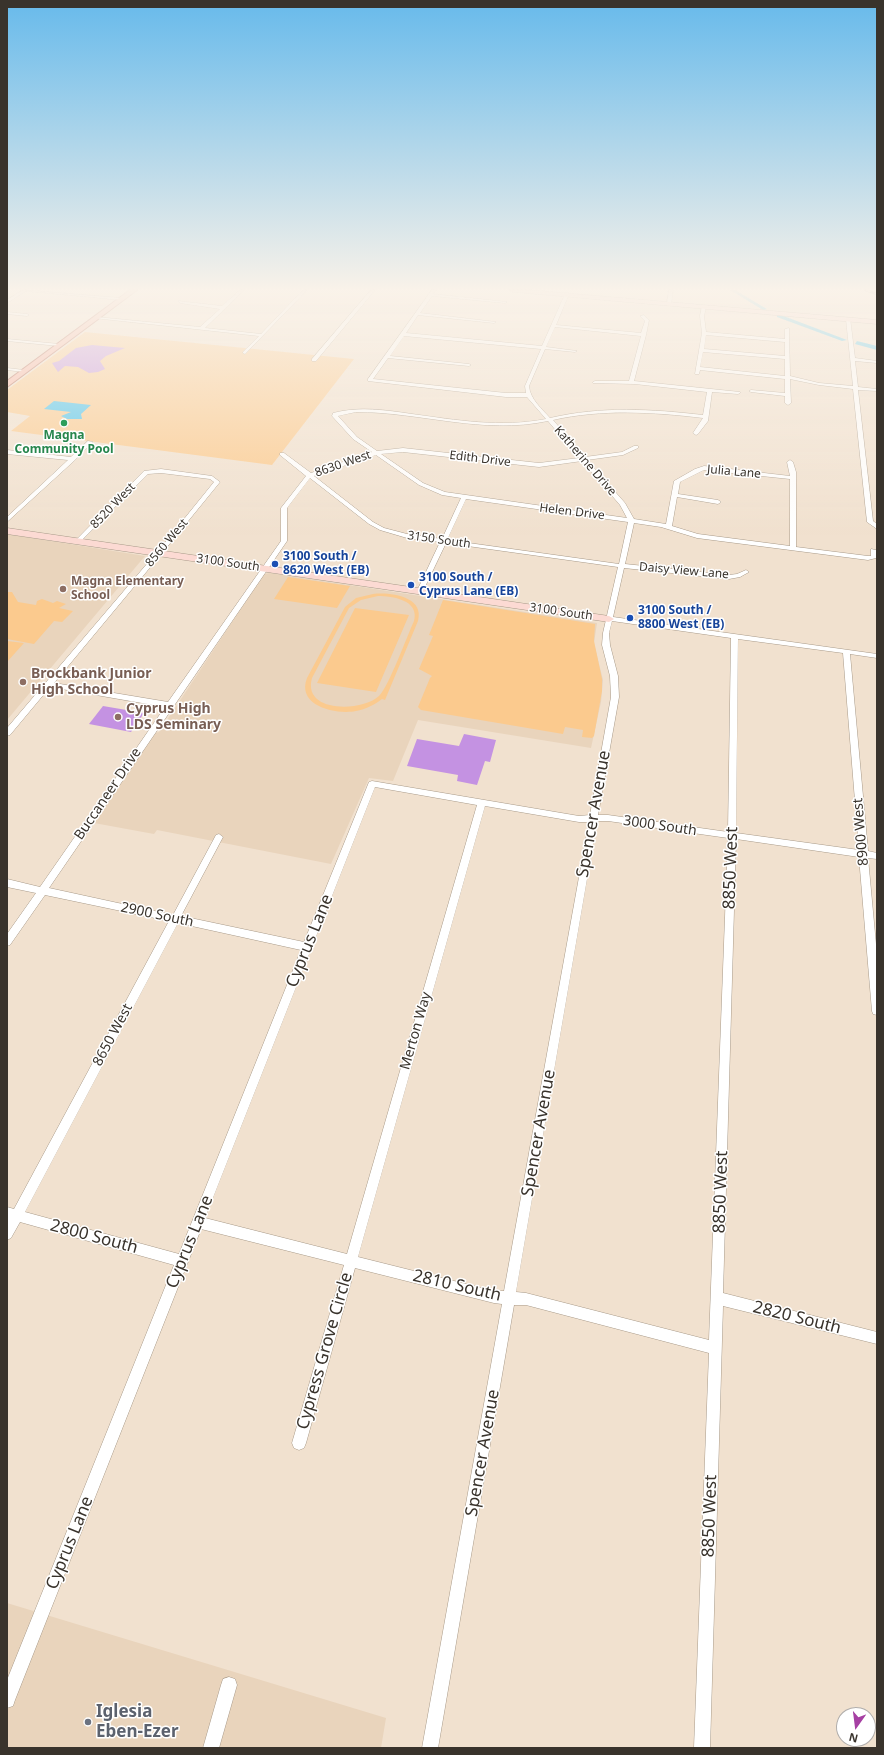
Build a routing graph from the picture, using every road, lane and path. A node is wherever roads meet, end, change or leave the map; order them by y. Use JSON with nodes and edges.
{"nodes":[{"id":1,"x":23,"y":372,"type":"edge"},
{"id":2,"x":376,"y":372,"type":"edge"},
{"id":3,"x":533,"y":372,"type":"edge"},
{"id":4,"x":634,"y":372,"type":"edge"},
{"id":5,"x":711,"y":372,"type":"edge"},
{"id":6,"x":787,"y":372,"type":"edge"},
{"id":7,"x":854,"y":372,"type":"edge"},
{"id":8,"x":787,"y":377,"type":"junction"},
{"id":9,"x":595,"y":382,"type":"dead end"},
{"id":10,"x":631,"y":382,"type":"junction"},
{"id":11,"x":7,"y":384,"type":"edge"},
{"id":12,"x":856,"y":388,"type":"junction"},
{"id":13,"x":710,"y":390,"type":"junction"},
{"id":14,"x":877,"y":390,"type":"edge"},
{"id":15,"x":751,"y":391,"type":"dead end"},
{"id":16,"x":738,"y":393,"type":"dead end"},
{"id":17,"x":788,"y":394,"type":"junction"},
{"id":18,"x":528,"y":395,"type":"junction"},
{"id":19,"x":788,"y":403,"type":"dead end"},
{"id":20,"x":706,"y":417,"type":"junction"},
{"id":21,"x":549,"y":420,"type":"junction"},
{"id":22,"x":696,"y":433,"type":"dead end"},
{"id":23,"x":90,"y":442,"type":"dead end"},
{"id":24,"x":636,"y":447,"type":"dead end"},
{"id":25,"x":7,"y":452,"type":"edge"},
{"id":26,"x":378,"y":452,"type":"junction"},
{"id":27,"x":282,"y":454,"type":"dead end"},
{"id":28,"x":73,"y":459,"type":"junction"},
{"id":29,"x":583,"y":459,"type":"junction"},
{"id":30,"x":790,"y":462,"type":"dead end"},
{"id":31,"x":309,"y":476,"type":"junction"},
{"id":32,"x":793,"y":478,"type":"junction"},
{"id":33,"x":216,"y":481,"type":"joint"},
{"id":34,"x":674,"y":495,"type":"junction"},
{"id":35,"x":464,"y":498,"type":"junction"},
{"id":36,"x":718,"y":502,"type":"dead end"},
{"id":37,"x":7,"y":520,"type":"edge"},
{"id":38,"x":631,"y":520,"type":"junction"},
{"id":39,"x":669,"y":526,"type":"junction"},
{"id":40,"x":875,"y":526,"type":"edge"},
{"id":41,"x":7,"y":531,"type":"edge"},
{"id":42,"x":78,"y":541,"type":"junction"},
{"id":43,"x":444,"y":541,"type":"junction"},
{"id":44,"x":793,"y":548,"type":"junction"},
{"id":45,"x":873,"y":550,"type":"dead end"},
{"id":46,"x":159,"y":553,"type":"junction"},
{"id":47,"x":621,"y":566,"type":"junction"},
{"id":48,"x":263,"y":568,"type":"junction"},
{"id":49,"x":746,"y":572,"type":"dead end"},
{"id":50,"x":420,"y":591,"type":"junction"},
{"id":51,"x":609,"y":619,"type":"junction"},
{"id":52,"x":735,"y":636,"type":"junction"},
{"id":53,"x":846,"y":652,"type":"junction"},
{"id":54,"x":877,"y":656,"type":"edge"},
{"id":55,"x":48,"y":684,"type":"junction"},
{"id":56,"x":169,"y":705,"type":"junction"},
{"id":57,"x":7,"y":733,"type":"edge"},
{"id":58,"x":372,"y":784,"type":"joint"},
{"id":59,"x":482,"y":802,"type":"junction"},
{"id":60,"x":593,"y":819,"type":"junction"},
{"id":61,"x":732,"y":836,"type":"junction"},
{"id":62,"x":219,"y":837,"type":"dead end"},
{"id":63,"x":863,"y":853,"type":"junction"},
{"id":64,"x":877,"y":856,"type":"edge"},
{"id":65,"x":7,"y":883,"type":"edge"},
{"id":66,"x":42,"y":891,"type":"junction"},
{"id":67,"x":175,"y":919,"type":"junction"},
{"id":68,"x":7,"y":942,"type":"edge"},
{"id":69,"x":307,"y":947,"type":"junction"},
{"id":70,"x":877,"y":1011,"type":"edge"},
{"id":71,"x":12,"y":1214,"type":"edge"},
{"id":72,"x":198,"y":1222,"type":"junction"},
{"id":73,"x":7,"y":1234,"type":"edge"},
{"id":74,"x":350,"y":1259,"type":"junction"},
{"id":75,"x":182,"y":1261,"type":"junction"},
{"id":76,"x":510,"y":1298,"type":"junction"},
{"id":77,"x":717,"y":1298,"type":"junction"},
{"id":78,"x":877,"y":1338,"type":"edge"},
{"id":79,"x":716,"y":1348,"type":"junction"},
{"id":80,"x":299,"y":1443,"type":"dead end"},
{"id":81,"x":229,"y":1685,"type":"dead end"},
{"id":82,"x":7,"y":1700,"type":"edge"},
{"id":83,"x":211,"y":1748,"type":"edge"},
{"id":84,"x":430,"y":1748,"type":"edge"},
{"id":85,"x":702,"y":1748,"type":"edge"}],
"edges":[{"from":1,"to":11,"type":"main road"},
{"from":2,"to":18,"type":"street"},
{"from":3,"to":18,"type":"street"},
{"from":4,"to":10,"type":"street"},
{"from":5,"to":8,"type":"street"},
{"from":6,"to":8,"type":"street"},
{"from":7,"to":12,"type":"street"},
{"from":8,"to":12,"type":"street"},
{"from":8,"to":17,"type":"street"},
{"from":9,"to":10,"type":"street"},
{"from":10,"to":13,"type":"street"},
{"from":12,"to":14,"type":"street"},
{"from":12,"to":40,"type":"street"},
{"from":13,"to":16,"type":"street"},
{"from":13,"to":20,"type":"street"},
{"from":15,"to":17,"type":"street"},
{"from":17,"to":19,"type":"street"},
{"from":18,"to":21,"type":"street","name":"Katherine Drive"},
{"from":20,"to":21,"type":"street"},
{"from":20,"to":22,"type":"street"},
{"from":21,"to":26,"type":"street","name":"Helen Drive"},
{"from":21,"to":29,"type":"street","name":"Katherine Drive"},
{"from":23,"to":28,"type":"street"},
{"from":24,"to":29,"type":"street","name":"Edith Drive"},
{"from":25,"to":28,"type":"street"},
{"from":26,"to":29,"type":"street","name":"Edith Drive"},
{"from":26,"to":31,"type":"street","name":"8630 West"},
{"from":26,"to":35,"type":"street","name":"Helen Drive"},
{"from":27,"to":31,"type":"street","name":"3150 South"},
{"from":28,"to":37,"type":"street"},
{"from":29,"to":38,"type":"street","name":"Katherine Drive"},
{"from":30,"to":32,"type":"street"},
{"from":31,"to":43,"type":"street","name":"3150 South"},
{"from":31,"to":48,"type":"street","name":"Buccaneer Drive"},
{"from":32,"to":34,"type":"street","name":"Julia Lane"},
{"from":32,"to":44,"type":"street"},
{"from":33,"to":42,"type":"street","name":"8520 West"},
{"from":33,"to":46,"type":"street","name":"8560 West"},
{"from":34,"to":36,"type":"street"},
{"from":34,"to":39,"type":"street","name":"Julia Lane"},
{"from":35,"to":38,"type":"street","name":"Helen Drive"},
{"from":35,"to":43,"type":"street"},
{"from":38,"to":39,"type":"street","name":"Helen Drive"},
{"from":38,"to":47,"type":"street","name":"Spencer Avenue"},
{"from":39,"to":44,"type":"street","name":"Helen Drive"},
{"from":41,"to":42,"type":"street","name":"3100 South"},
{"from":42,"to":46,"type":"street","name":"3100 South"},
{"from":43,"to":47,"type":"street","name":"3150 South"},
{"from":43,"to":50,"type":"street"},
{"from":44,"to":45,"type":"street","name":"Helen Drive"},
{"from":46,"to":48,"type":"street","name":"3100 South"},
{"from":46,"to":55,"type":"street","name":"8560 West"},
{"from":47,"to":49,"type":"street","name":"Daisy View Lane"},
{"from":47,"to":51,"type":"street","name":"Spencer Avenue"},
{"from":48,"to":50,"type":"street","name":"3100 South"},
{"from":48,"to":56,"type":"street","name":"Buccaneer Drive"},
{"from":50,"to":51,"type":"street","name":"3100 South"},
{"from":51,"to":52,"type":"street","name":"3100 South"},
{"from":51,"to":60,"type":"street","name":"Spencer Avenue"},
{"from":52,"to":53,"type":"street","name":"3100 South"},
{"from":52,"to":61,"type":"street","name":"8850 West"},
{"from":53,"to":54,"type":"street","name":"3100 South"},
{"from":53,"to":63,"type":"street","name":"8900 West"},
{"from":55,"to":56,"type":"street"},
{"from":55,"to":57,"type":"street","name":"8560 West"},
{"from":56,"to":66,"type":"street","name":"Buccaneer Drive"},
{"from":58,"to":59,"type":"street","name":"3000 South"},
{"from":58,"to":69,"type":"street","name":"Cyprus Lane"},
{"from":59,"to":60,"type":"street","name":"3000 South"},
{"from":59,"to":74,"type":"street","name":"Merton Way"},
{"from":60,"to":61,"type":"street","name":"3000 South"},
{"from":60,"to":76,"type":"street","name":"Spencer Avenue"},
{"from":61,"to":63,"type":"street","name":"3000 South"},
{"from":61,"to":77,"type":"street","name":"8850 West"},
{"from":62,"to":67,"type":"street","name":"8650 West"},
{"from":63,"to":64,"type":"street","name":"3000 South"},
{"from":63,"to":70,"type":"street","name":"8900 West"},
{"from":65,"to":66,"type":"street","name":"2900 South"},
{"from":66,"to":67,"type":"street","name":"2900 South"},
{"from":66,"to":68,"type":"street","name":"Buccaneer Drive"},
{"from":67,"to":69,"type":"street","name":"2900 South"},
{"from":67,"to":71,"type":"street","name":"8650 West"},
{"from":69,"to":72,"type":"street","name":"Cyprus Lane"},
{"from":71,"to":73,"type":"street","name":"8650 West"},
{"from":71,"to":75,"type":"street","name":"2800 South"},
{"from":72,"to":74,"type":"street","name":"2810 South"},
{"from":72,"to":75,"type":"street","name":"Cyprus Lane"},
{"from":74,"to":76,"type":"street","name":"2810 South"},
{"from":74,"to":80,"type":"street","name":"Cypress Grove Circle"},
{"from":75,"to":82,"type":"street","name":"Cyprus Lane"},
{"from":76,"to":79,"type":"street","name":"2810 South"},
{"from":76,"to":84,"type":"street","name":"Spencer Avenue"},
{"from":77,"to":78,"type":"street","name":"2820 South"},
{"from":77,"to":79,"type":"street","name":"8850 West"},
{"from":79,"to":85,"type":"street","name":"8850 West"},
{"from":81,"to":83,"type":"street"}]}
